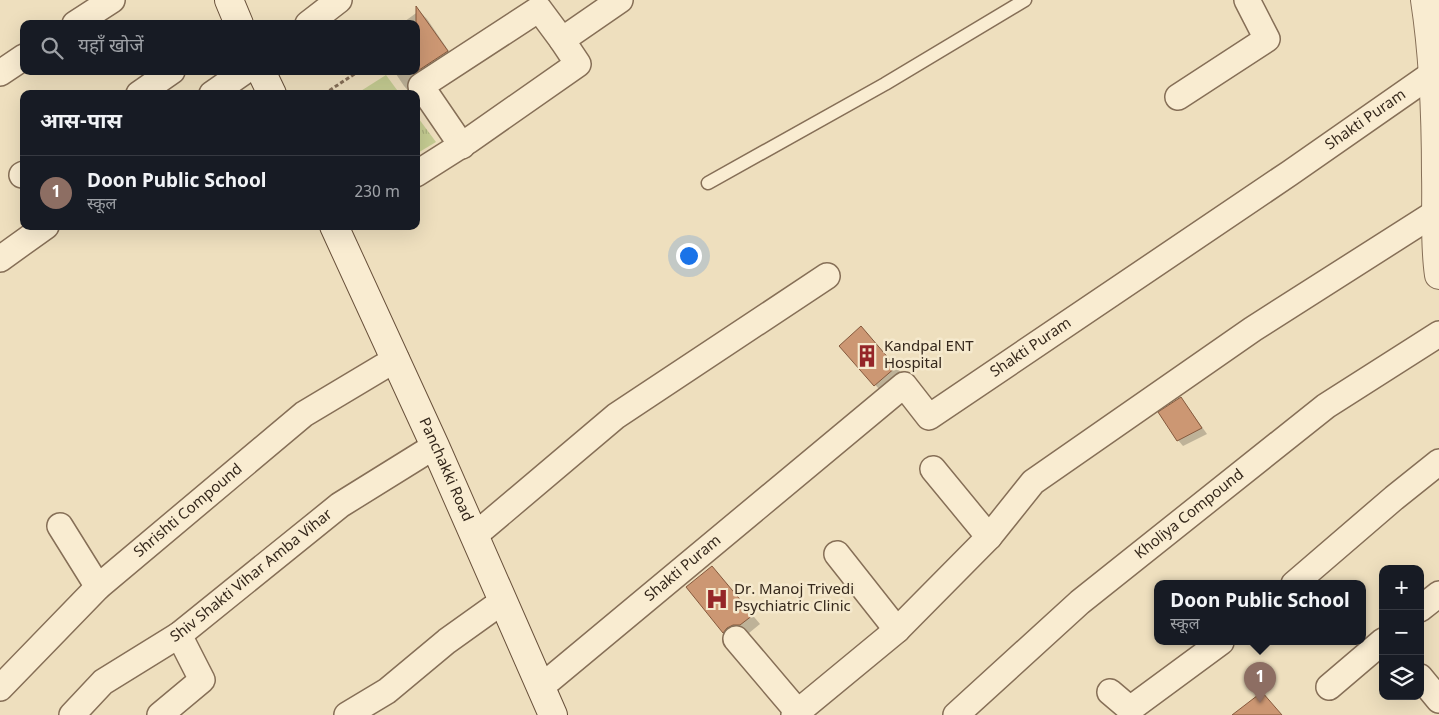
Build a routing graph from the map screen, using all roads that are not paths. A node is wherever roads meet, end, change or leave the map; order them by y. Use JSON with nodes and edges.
{"nodes":[{"id":1,"x":112,"y":0,"type":"edge"},
{"id":2,"x":229,"y":0,"type":"edge"},
{"id":3,"x":339,"y":0,"type":"edge"},
{"id":4,"x":620,"y":0,"type":"edge"},
{"id":5,"x":1025,"y":0,"type":"edge"},
{"id":6,"x":1247,"y":0,"type":"edge"},
{"id":7,"x":1424,"y":0,"type":"edge"},
{"id":8,"x":81,"y":20,"type":"edge"},
{"id":9,"x":237,"y":20,"type":"edge"},
{"id":10,"x":313,"y":20,"type":"edge"},
{"id":11,"x":562,"y":40,"type":"junction"},
{"id":12,"x":20,"y":60,"type":"edge"},
{"id":13,"x":0,"y":73,"type":"edge"},
{"id":14,"x":1432,"y":74,"type":"junction"},
{"id":15,"x":166,"y":75,"type":"edge"},
{"id":16,"x":239,"y":75,"type":"edge"},
{"id":17,"x":263,"y":75,"type":"edge"},
{"id":18,"x":145,"y":90,"type":"edge"},
{"id":19,"x":218,"y":90,"type":"edge"},
{"id":20,"x":270,"y":90,"type":"edge"},
{"id":21,"x":1178,"y":97,"type":"dead end"},
{"id":22,"x":462,"y":146,"type":"junction"},
{"id":23,"x":420,"y":172,"type":"edge"},
{"id":24,"x":1438,"y":176,"type":"edge"},
{"id":25,"x":708,"y":183,"type":"dead end"},
{"id":26,"x":1435,"y":213,"type":"junction"},
{"id":27,"x":40,"y":230,"type":"edge"},
{"id":28,"x":336,"y":230,"type":"edge"},
{"id":29,"x":0,"y":259,"type":"edge"},
{"id":30,"x":1439,"y":271,"type":"edge"},
{"id":31,"x":827,"y":276,"type":"dead end"},
{"id":32,"x":1439,"y":334,"type":"edge"},
{"id":33,"x":396,"y":359,"type":"junction"},
{"id":34,"x":435,"y":446,"type":"junction"},
{"id":35,"x":1439,"y":462,"type":"edge"},
{"id":36,"x":933,"y":469,"type":"dead end"},
{"id":37,"x":60,"y":526,"type":"dead end"},
{"id":38,"x":474,"y":536,"type":"junction"},
{"id":39,"x":989,"y":537,"type":"junction"},
{"id":40,"x":837,"y":554,"type":"dead end"},
{"id":41,"x":1299,"y":580,"type":"edge"},
{"id":42,"x":98,"y":587,"type":"junction"},
{"id":43,"x":1439,"y":594,"type":"edge"},
{"id":44,"x":503,"y":601,"type":"junction"},
{"id":45,"x":1424,"y":607,"type":"edge"},
{"id":46,"x":897,"y":630,"type":"junction"},
{"id":47,"x":179,"y":636,"type":"junction"},
{"id":48,"x":736,"y":639,"type":"dead end"},
{"id":49,"x":1379,"y":644,"type":"edge"},
{"id":50,"x":1217,"y":645,"type":"edge"},
{"id":51,"x":1424,"y":682,"type":"edge"},
{"id":52,"x":1,"y":684,"type":"edge"},
{"id":53,"x":541,"y":687,"type":"junction"},
{"id":54,"x":1329,"y":687,"type":"dead end"},
{"id":55,"x":1110,"y":692,"type":"dead end"},
{"id":56,"x":1439,"y":700,"type":"edge"},
{"id":57,"x":796,"y":713,"type":"edge"},
{"id":58,"x":72,"y":715,"type":"edge"},
{"id":59,"x":160,"y":715,"type":"edge"},
{"id":60,"x":347,"y":715,"type":"edge"},
{"id":61,"x":553,"y":715,"type":"edge"},
{"id":62,"x":956,"y":715,"type":"edge"}],
"edges":[{"from":1,"to":8,"type":"street"},
{"from":2,"to":9,"type":"main road"},
{"from":3,"to":10,"type":"street"},
{"from":4,"to":11,"type":"street"},
{"from":5,"to":25,"type":"lane"},
{"from":6,"to":21,"type":"street"},
{"from":7,"to":14,"type":"main road"},
{"from":11,"to":22,"type":"street"},
{"from":11,"to":22,"type":"street"},
{"from":12,"to":13,"type":"street"},
{"from":14,"to":24,"type":"main road"},
{"from":14,"to":53,"type":"street","name":"Shakti Puram"},
{"from":15,"to":18,"type":"street"},
{"from":16,"to":19,"type":"street"},
{"from":17,"to":20,"type":"main road"},
{"from":22,"to":23,"type":"street"},
{"from":24,"to":26,"type":"main road"},
{"from":26,"to":30,"type":"main road"},
{"from":26,"to":39,"type":"street"},
{"from":27,"to":29,"type":"street"},
{"from":28,"to":33,"type":"main road","name":"Panchakki Road"},
{"from":31,"to":38,"type":"street"},
{"from":32,"to":62,"type":"street","name":"Kholiya Compound"},
{"from":33,"to":34,"type":"main road","name":"Panchakki Road"},
{"from":33,"to":42,"type":"street","name":"Shrishti Compound"},
{"from":34,"to":38,"type":"main road","name":"Panchakki Road"},
{"from":34,"to":47,"type":"street","name":"Shiv Shakti Vihar Amba Vihar"},
{"from":35,"to":41,"type":"street"},
{"from":36,"to":39,"type":"street"},
{"from":37,"to":42,"type":"street"},
{"from":38,"to":44,"type":"main road","name":"Panchakki Road"},
{"from":39,"to":46,"type":"street"},
{"from":40,"to":46,"type":"street"},
{"from":42,"to":52,"type":"street","name":"Shrishti Compound"},
{"from":43,"to":45,"type":"street"},
{"from":44,"to":53,"type":"main road","name":"Panchakki Road"},
{"from":44,"to":60,"type":"street"},
{"from":46,"to":57,"type":"street"},
{"from":47,"to":58,"type":"street","name":"Shiv Shakti Vihar Amba Vihar"},
{"from":47,"to":59,"type":"street"},
{"from":48,"to":57,"type":"street"},
{"from":49,"to":54,"type":"street"},
{"from":50,"to":55,"type":"street"},
{"from":51,"to":56,"type":"street"},
{"from":53,"to":61,"type":"main road","name":"Panchakki Road"}]}
